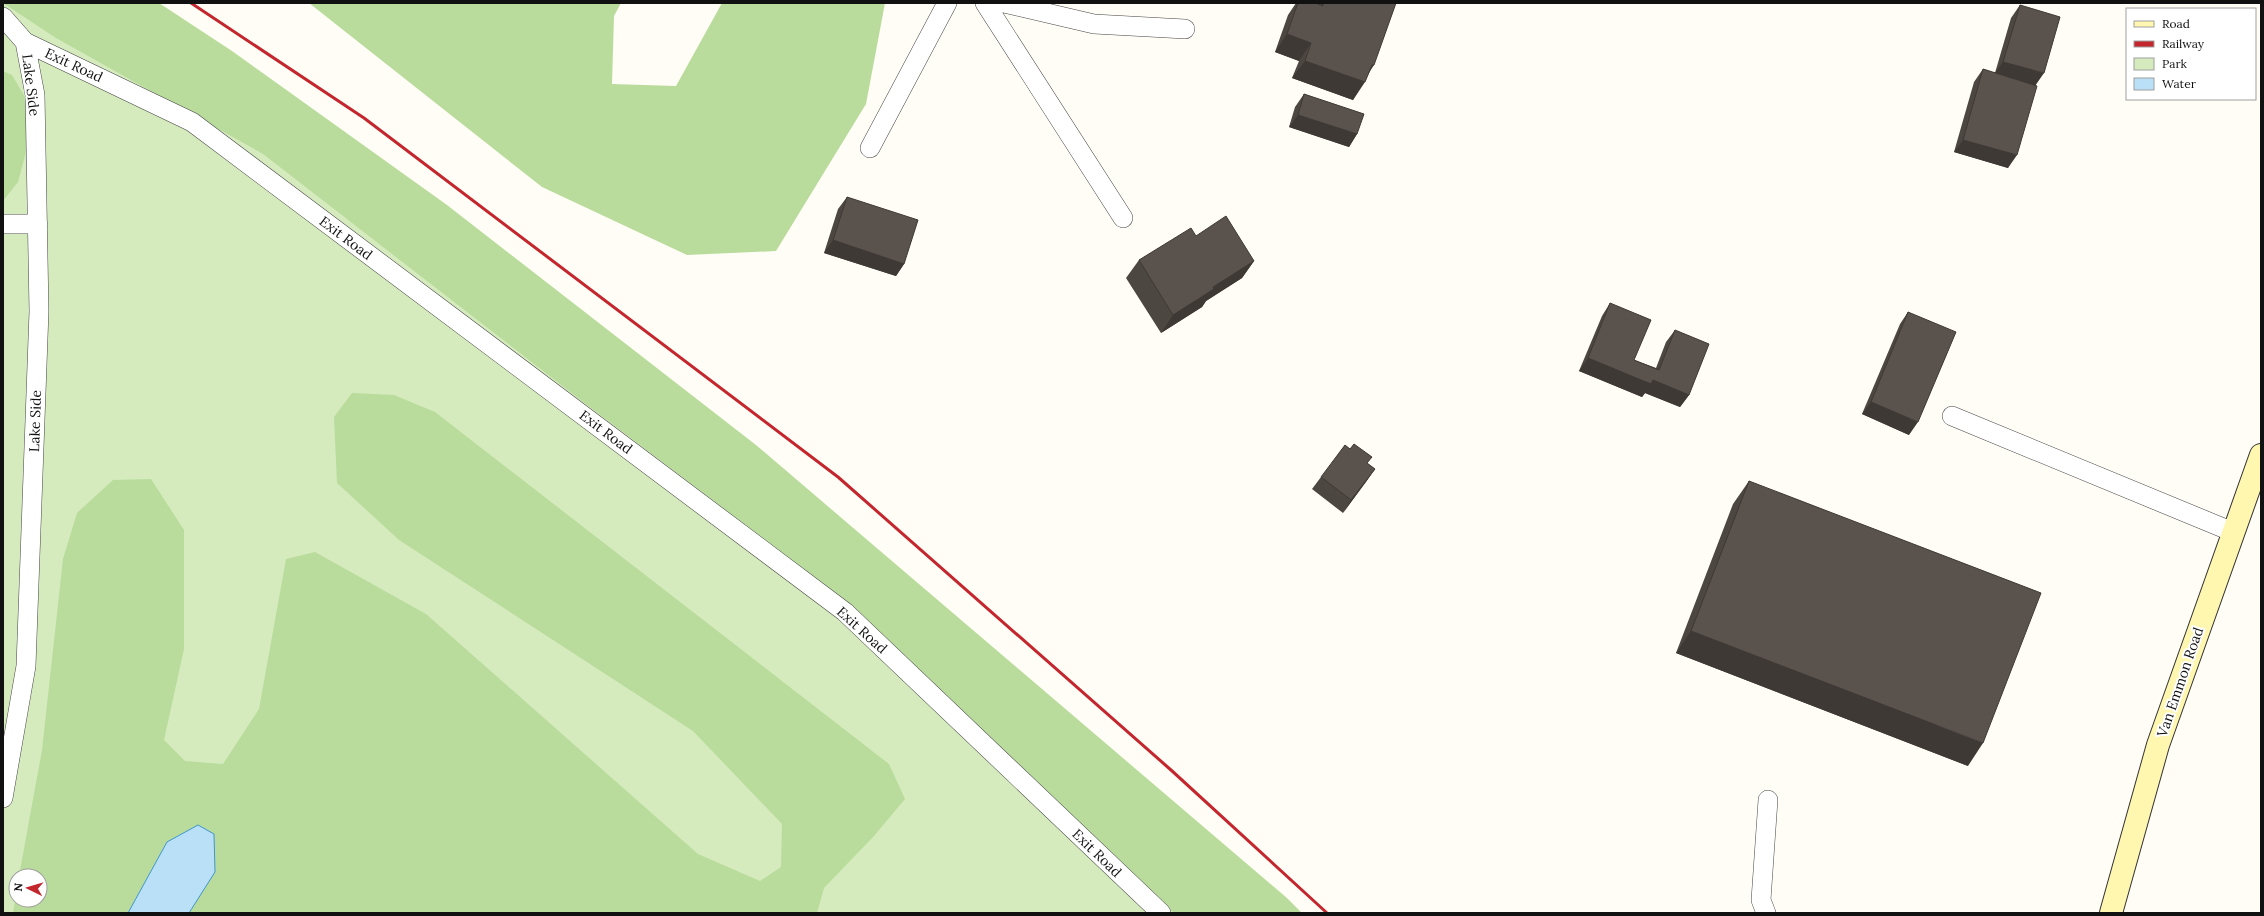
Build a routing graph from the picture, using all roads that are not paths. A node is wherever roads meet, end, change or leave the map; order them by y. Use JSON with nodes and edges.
{"nodes":[{"id":1,"x":947,"y":3,"type":"edge"},
{"id":2,"x":985,"y":3,"type":"edge"},
{"id":3,"x":1004,"y":3,"type":"edge"},
{"id":4,"x":3,"y":17,"type":"edge"},
{"id":5,"x":1185,"y":29,"type":"dead end"},
{"id":6,"x":25,"y":42,"type":"junction"},
{"id":7,"x":870,"y":148,"type":"dead end"},
{"id":8,"x":1123,"y":218,"type":"dead end"},
{"id":9,"x":3,"y":224,"type":"edge"},
{"id":10,"x":38,"y":224,"type":"junction"},
{"id":11,"x":1952,"y":416,"type":"dead end"},
{"id":12,"x":2261,"y":455,"type":"edge"},
{"id":13,"x":2233,"y":532,"type":"junction"},
{"id":14,"x":3,"y":798,"type":"edge"},
{"id":15,"x":1768,"y":800,"type":"dead end"},
{"id":16,"x":1161,"y":913,"type":"edge"},
{"id":17,"x":1766,"y":913,"type":"edge"},
{"id":18,"x":2111,"y":913,"type":"edge"}],
"edges":[{"from":1,"to":7,"type":"lane"},
{"from":2,"to":8,"type":"lane"},
{"from":3,"to":5,"type":"lane"},
{"from":4,"to":6,"type":"lane","name":"Exit Road"},
{"from":6,"to":10,"type":"lane","name":"Lake Side"},
{"from":6,"to":16,"type":"lane","name":"Exit Road"},
{"from":9,"to":10,"type":"lane"},
{"from":10,"to":14,"type":"lane","name":"Lake Side"},
{"from":11,"to":13,"type":"lane"},
{"from":12,"to":13,"type":"street","name":"Van Emmon Road"},
{"from":13,"to":18,"type":"street","name":"Van Emmon Road"},
{"from":15,"to":17,"type":"lane"}]}
